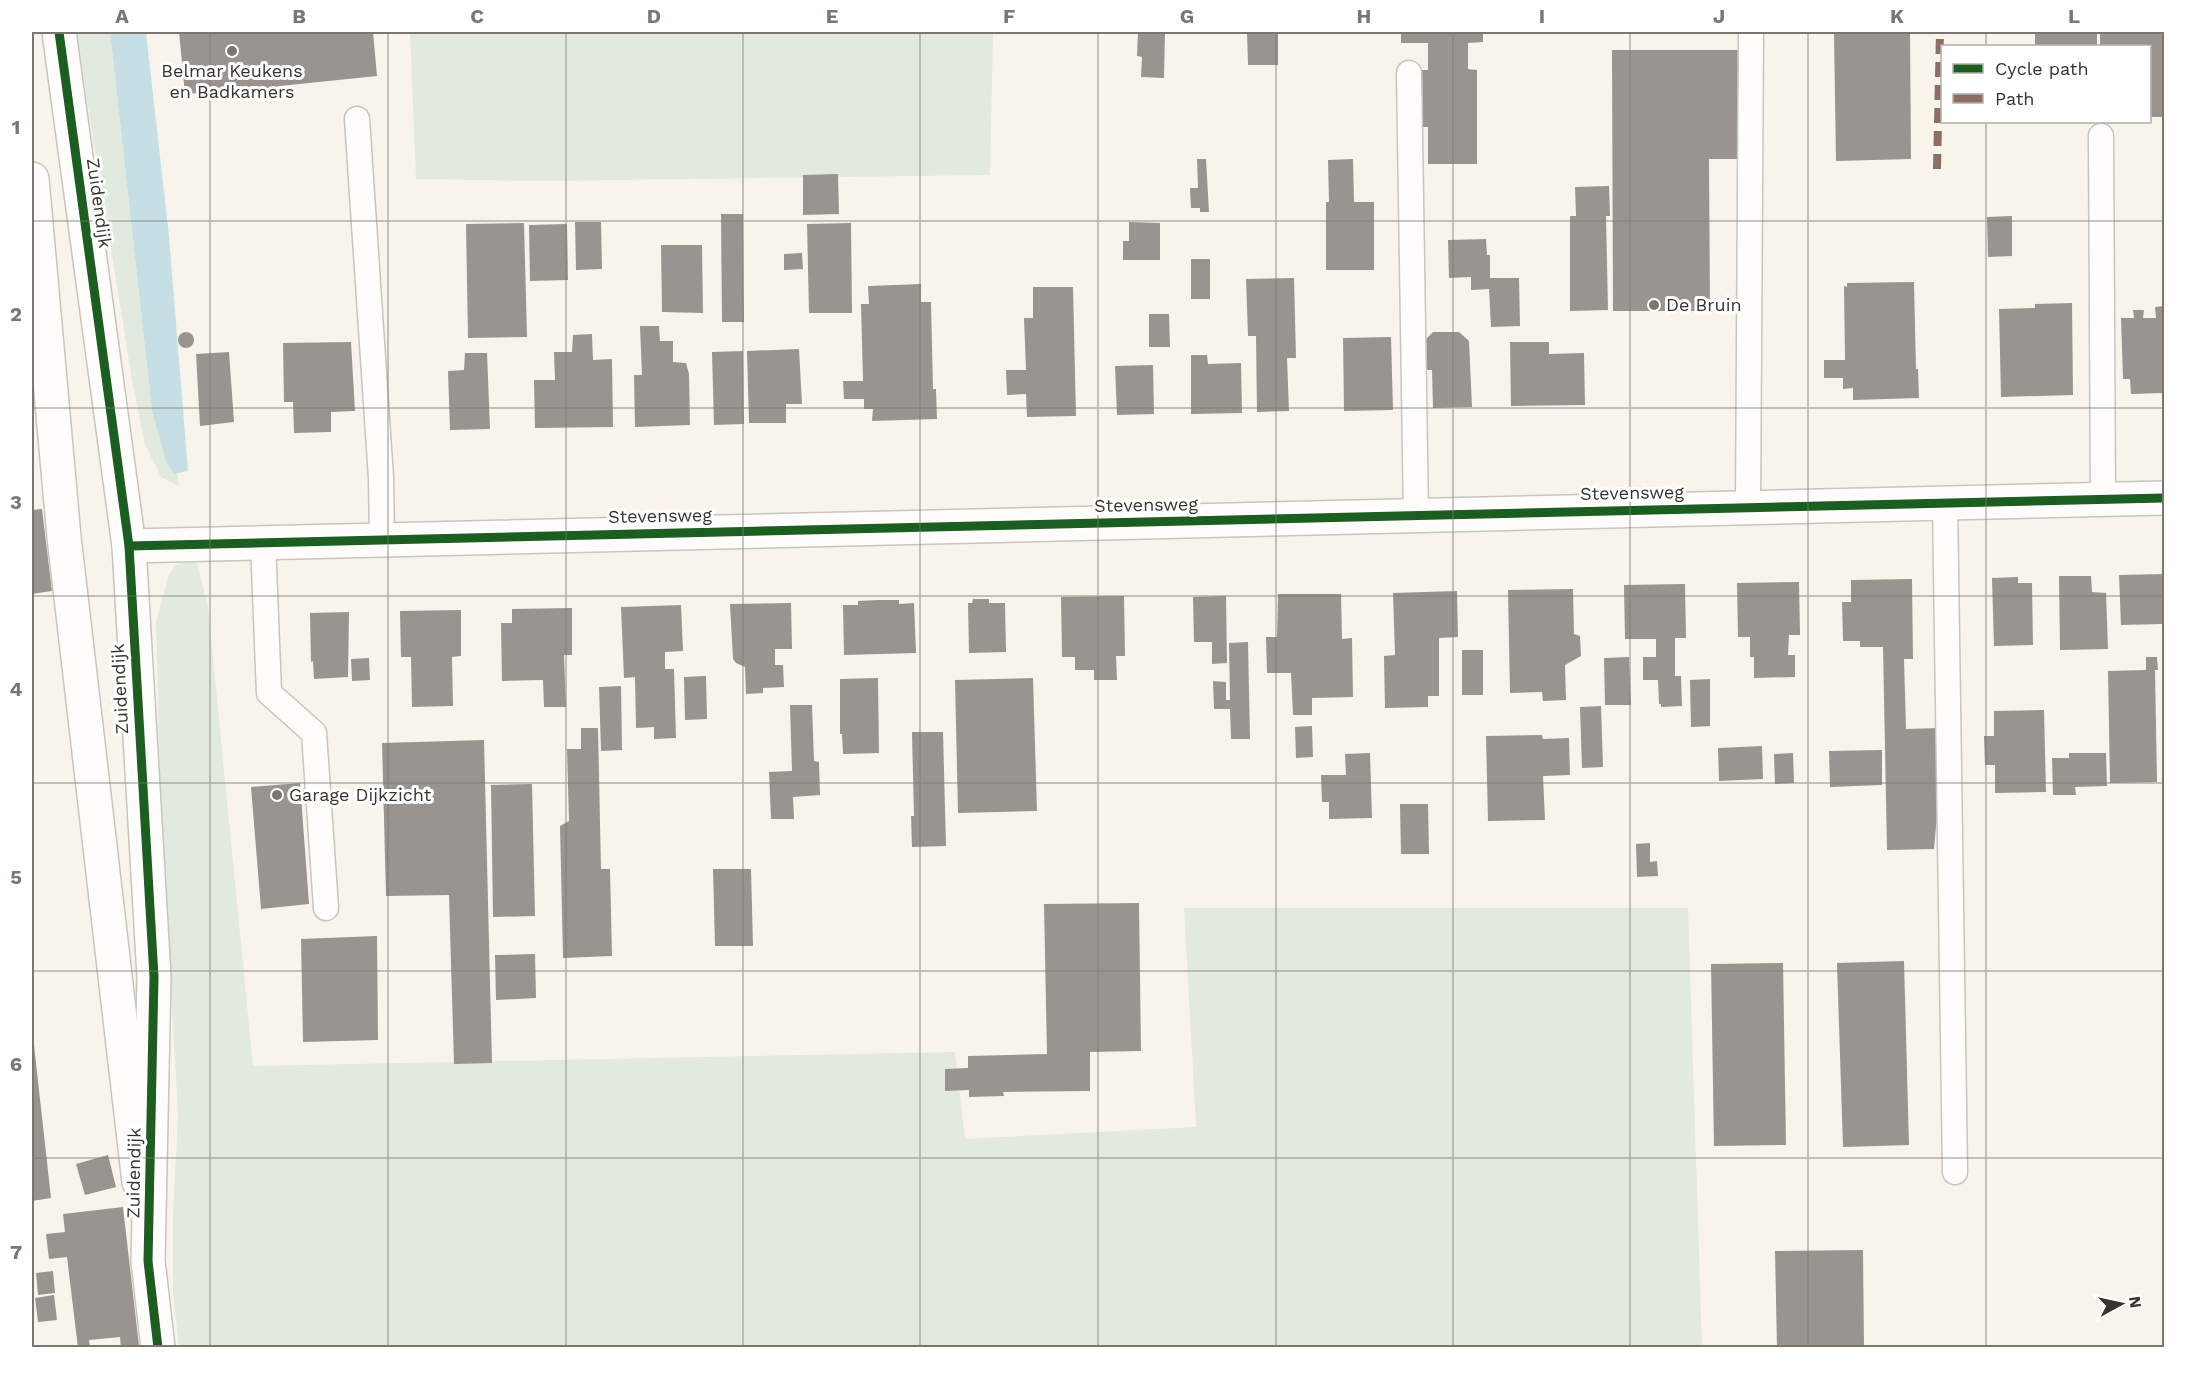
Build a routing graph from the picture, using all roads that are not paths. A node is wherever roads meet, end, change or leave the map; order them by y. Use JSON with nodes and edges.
{"nodes":[{"id":1,"x":59,"y":32,"type":"edge"},
{"id":2,"x":1751,"y":32,"type":"edge"},
{"id":3,"x":1409,"y":73,"type":"dead end"},
{"id":4,"x":357,"y":119,"type":"dead end"},
{"id":5,"x":2101,"y":136,"type":"dead end"},
{"id":6,"x":32,"y":179,"type":"edge"},
{"id":7,"x":2164,"y":498,"type":"edge"},
{"id":8,"x":2103,"y":499,"type":"junction"},
{"id":9,"x":1945,"y":502,"type":"junction"},
{"id":10,"x":1748,"y":507,"type":"junction"},
{"id":11,"x":1416,"y":515,"type":"junction"},
{"id":12,"x":382,"y":538,"type":"junction"},
{"id":13,"x":263,"y":542,"type":"junction"},
{"id":14,"x":129,"y":546,"type":"junction"},
{"id":15,"x":326,"y":908,"type":"dead end"},
{"id":16,"x":1955,"y":1172,"type":"dead end"},
{"id":17,"x":148,"y":1261,"type":"junction"},
{"id":18,"x":158,"y":1347,"type":"edge"}],
"edges":[{"from":1,"to":14,"type":"street","name":"Zuidendijk"},
{"from":2,"to":10,"type":"lane"},
{"from":3,"to":11,"type":"lane"},
{"from":4,"to":12,"type":"lane"},
{"from":5,"to":8,"type":"lane"},
{"from":6,"to":17,"type":"street","name":"Zuidendijk"},
{"from":7,"to":8,"type":"street","name":"Stevensweg"},
{"from":8,"to":9,"type":"street","name":"Stevensweg"},
{"from":9,"to":10,"type":"street","name":"Stevensweg"},
{"from":9,"to":16,"type":"lane"},
{"from":10,"to":11,"type":"street","name":"Stevensweg"},
{"from":11,"to":12,"type":"street","name":"Stevensweg"},
{"from":12,"to":13,"type":"street","name":"Stevensweg"},
{"from":13,"to":14,"type":"street","name":"Stevensweg"},
{"from":13,"to":15,"type":"lane"},
{"from":14,"to":17,"type":"street","name":"Zuidendijk"},
{"from":17,"to":18,"type":"street","name":"Zuidendijk"}]}
